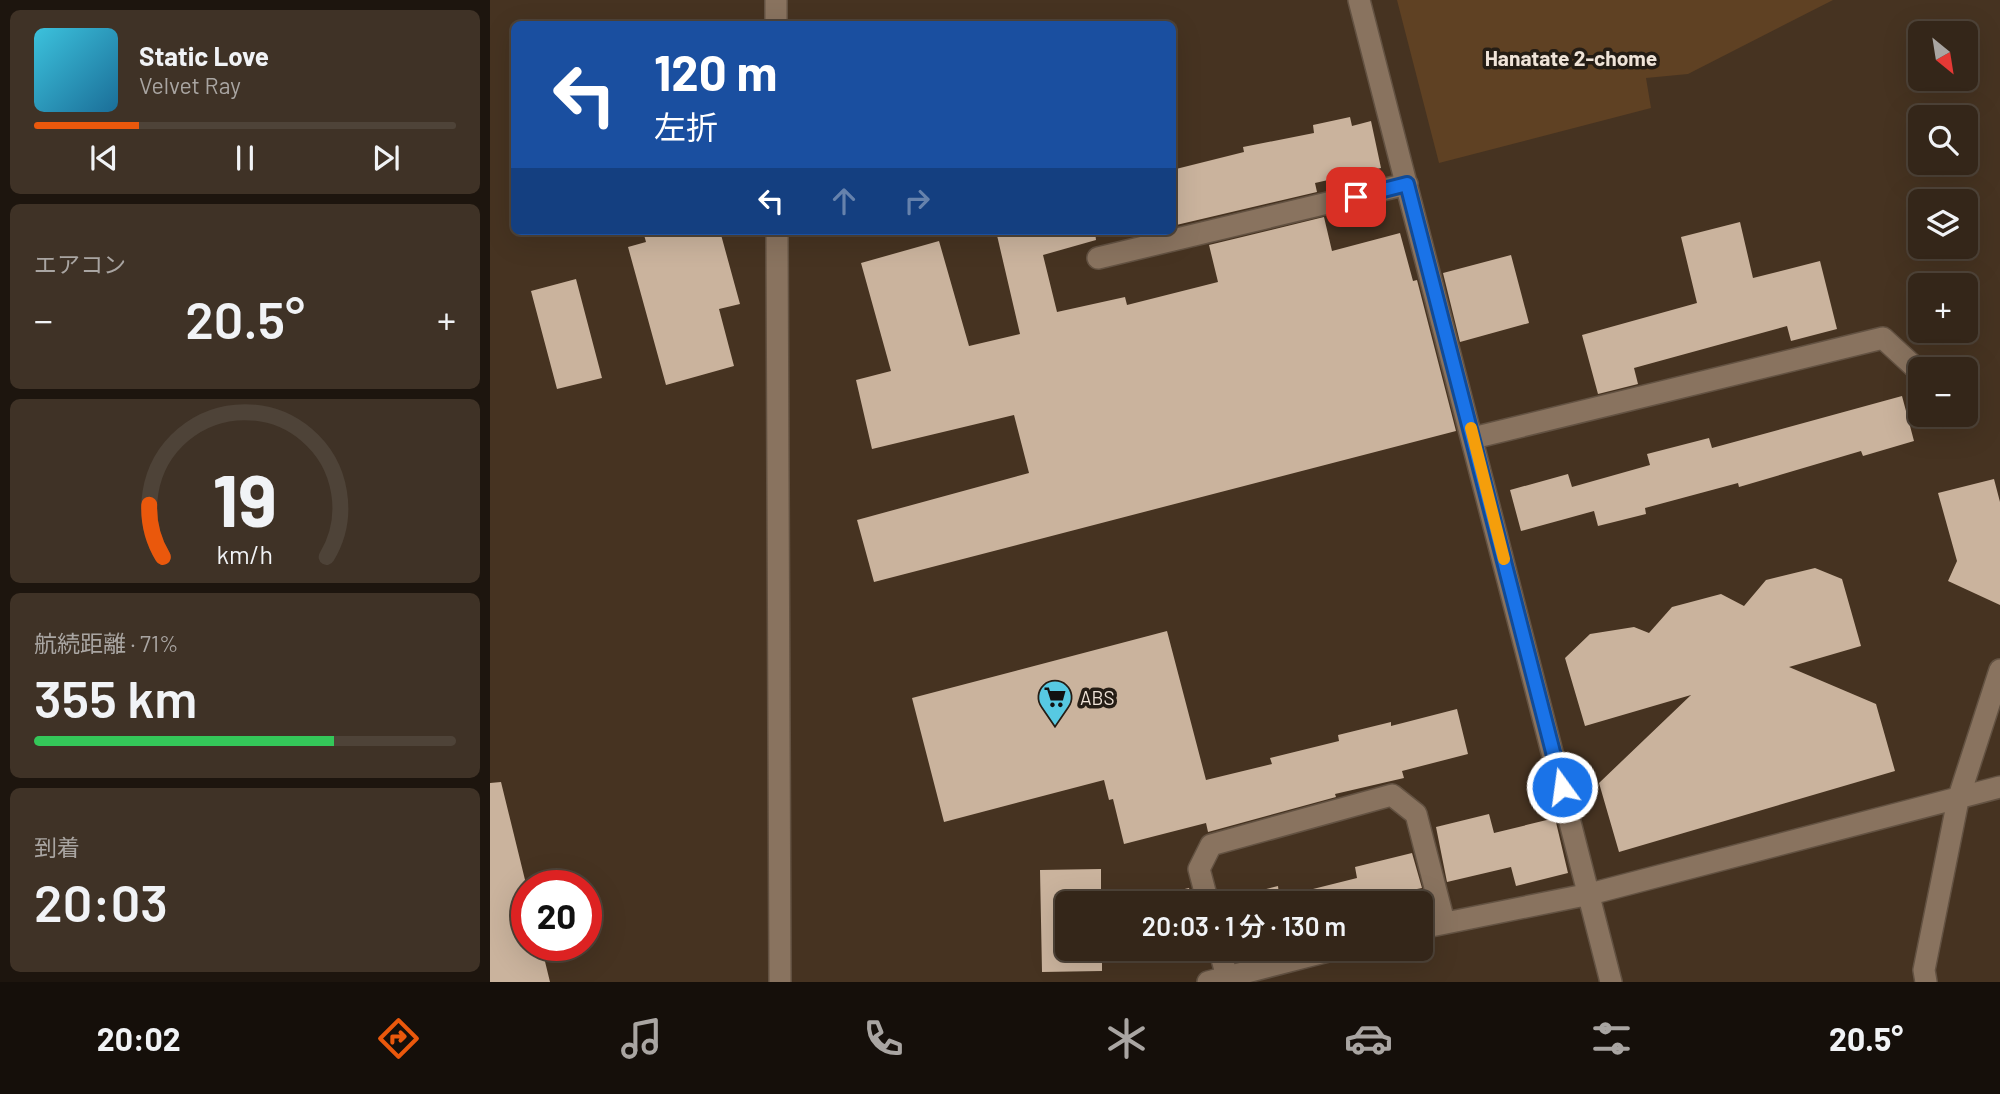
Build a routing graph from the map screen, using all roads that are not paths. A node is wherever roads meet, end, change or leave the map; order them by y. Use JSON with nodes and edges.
{"nodes":[{"id":1,"x":776,"y":0,"type":"edge"},
{"id":2,"x":1359,"y":0,"type":"edge"},
{"id":3,"x":776,"y":21,"type":"edge"},
{"id":4,"x":1407,"y":184,"type":"junction"},
{"id":5,"x":777,"y":235,"type":"edge"},
{"id":6,"x":1098,"y":258,"type":"dead end"},
{"id":7,"x":1908,"y":361,"type":"edge"},
{"id":8,"x":1473,"y":438,"type":"junction"},
{"id":9,"x":2000,"y":670,"type":"edge"},
{"id":10,"x":2000,"y":787,"type":"edge"},
{"id":11,"x":1958,"y":800,"type":"junction"},
{"id":12,"x":1205,"y":891,"type":"edge"},
{"id":13,"x":1590,"y":894,"type":"junction"},
{"id":14,"x":1444,"y":922,"type":"junction"},
{"id":15,"x":1433,"y":925,"type":"edge"},
{"id":16,"x":1218,"y":961,"type":"edge"},
{"id":17,"x":1290,"y":961,"type":"edge"},
{"id":18,"x":1217,"y":980,"type":"edge"},
{"id":19,"x":780,"y":982,"type":"edge"},
{"id":20,"x":1611,"y":982,"type":"edge"},
{"id":21,"x":1926,"y":982,"type":"edge"}],
"edges":[{"from":1,"to":3,"type":"street"},
{"from":2,"to":4,"type":"street"},
{"from":4,"to":6,"type":"street"},
{"from":4,"to":8,"type":"street"},
{"from":5,"to":19,"type":"street"},
{"from":7,"to":8,"type":"street"},
{"from":8,"to":13,"type":"street"},
{"from":9,"to":11,"type":"street"},
{"from":10,"to":11,"type":"street"},
{"from":11,"to":13,"type":"street"},
{"from":11,"to":21,"type":"street"},
{"from":12,"to":14,"type":"street"},
{"from":13,"to":14,"type":"street"},
{"from":13,"to":20,"type":"street"},
{"from":14,"to":15,"type":"street"},
{"from":16,"to":18,"type":"street"},
{"from":17,"to":18,"type":"street"}]}
